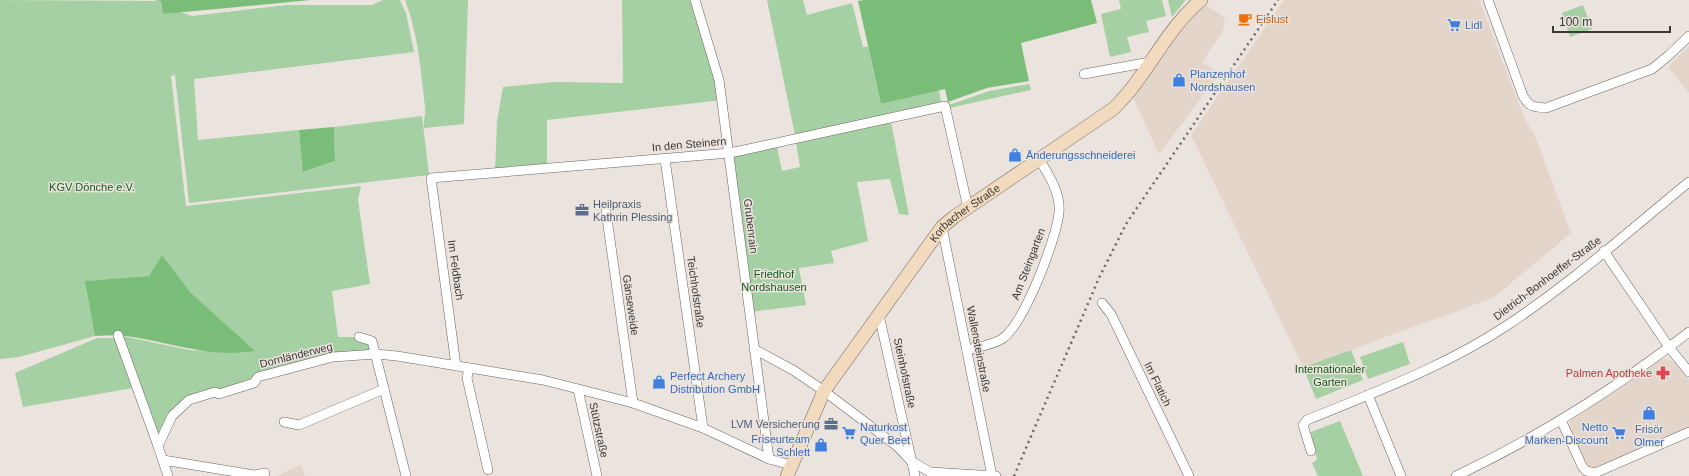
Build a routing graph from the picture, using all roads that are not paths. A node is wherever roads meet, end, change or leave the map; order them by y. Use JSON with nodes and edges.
{"nodes":[{"id":1,"x":695,"y":0,"type":"edge"},
{"id":2,"x":1200,"y":0,"type":"edge"},
{"id":3,"x":1488,"y":0,"type":"edge"},
{"id":4,"x":1689,"y":36,"type":"edge"},
{"id":5,"x":1150,"y":62,"type":"junction"},
{"id":6,"x":1084,"y":74,"type":"dead end"},
{"id":7,"x":730,"y":153,"type":"junction"},
{"id":8,"x":665,"y":159,"type":"junction"},
{"id":9,"x":1039,"y":160,"type":"junction"},
{"id":10,"x":431,"y":178,"type":"joint"},
{"id":11,"x":1689,"y":182,"type":"edge"},
{"id":12,"x":968,"y":208,"type":"junction"},
{"id":13,"x":606,"y":211,"type":"dead end"},
{"id":14,"x":942,"y":227,"type":"junction"},
{"id":15,"x":1604,"y":251,"type":"junction"},
{"id":16,"x":1102,"y":303,"type":"dead end"},
{"id":17,"x":879,"y":314,"type":"junction"},
{"id":18,"x":1689,"y":332,"type":"edge"},
{"id":19,"x":118,"y":335,"type":"dead end"},
{"id":20,"x":359,"y":337,"type":"dead end"},
{"id":21,"x":1670,"y":347,"type":"junction"},
{"id":22,"x":754,"y":349,"type":"junction"},
{"id":23,"x":967,"y":350,"type":"junction"},
{"id":24,"x":376,"y":354,"type":"junction"},
{"id":25,"x":456,"y":366,"type":"junction"},
{"id":26,"x":469,"y":368,"type":"junction"},
{"id":27,"x":1689,"y":372,"type":"edge"},
{"id":28,"x":384,"y":389,"type":"junction"},
{"id":29,"x":578,"y":389,"type":"junction"},
{"id":30,"x":824,"y":391,"type":"junction"},
{"id":31,"x":1368,"y":395,"type":"junction"},
{"id":32,"x":633,"y":403,"type":"junction"},
{"id":33,"x":1561,"y":420,"type":"junction"},
{"id":34,"x":284,"y":422,"type":"dead end"},
{"id":35,"x":703,"y":428,"type":"junction"},
{"id":36,"x":1689,"y":432,"type":"edge"},
{"id":37,"x":158,"y":446,"type":"junction"},
{"id":38,"x":1311,"y":451,"type":"dead end"},
{"id":39,"x":769,"y":459,"type":"junction"},
{"id":40,"x":163,"y":460,"type":"junction"},
{"id":41,"x":911,"y":461,"type":"junction"},
{"id":42,"x":488,"y":470,"type":"dead end"},
{"id":43,"x":789,"y":470,"type":"edge"},
{"id":44,"x":266,"y":473,"type":"dead end"},
{"id":45,"x":1459,"y":475,"type":"edge"},
{"id":46,"x":168,"y":476,"type":"edge"},
{"id":47,"x":406,"y":476,"type":"edge"},
{"id":48,"x":597,"y":476,"type":"edge"},
{"id":49,"x":915,"y":476,"type":"edge"},
{"id":50,"x":992,"y":476,"type":"edge"},
{"id":51,"x":996,"y":476,"type":"edge"},
{"id":52,"x":1189,"y":476,"type":"edge"},
{"id":53,"x":1401,"y":476,"type":"edge"}],
"edges":[{"from":1,"to":7,"type":"street","name":"Grubenrain"},
{"from":2,"to":5,"type":"street","name":"Korbacher Straße"},
{"from":3,"to":4,"type":"street"},
{"from":5,"to":6,"type":"street"},
{"from":5,"to":9,"type":"street","name":"Korbacher Straße"},
{"from":7,"to":8,"type":"street","name":"In den Steinern"},
{"from":7,"to":12,"type":"street","name":"In den Steinern"},
{"from":7,"to":22,"type":"street","name":"Grubenrain"},
{"from":8,"to":10,"type":"street","name":"In den Steinern"},
{"from":8,"to":35,"type":"street","name":"Teichhofstraße"},
{"from":9,"to":12,"type":"street","name":"Korbacher Straße"},
{"from":9,"to":23,"type":"street","name":"Am Steingarten"},
{"from":10,"to":25,"type":"street","name":"Im Feldbach"},
{"from":11,"to":15,"type":"street","name":"Dietrich-Bonhoeffer-Straße"},
{"from":12,"to":14,"type":"street","name":"Korbacher Straße"},
{"from":13,"to":32,"type":"street","name":"Gänseweide"},
{"from":14,"to":17,"type":"street","name":"Korbacher Straße"},
{"from":14,"to":23,"type":"street","name":"Wallensteinstraße"},
{"from":15,"to":21,"type":"street"},
{"from":15,"to":31,"type":"street","name":"Dietrich-Bonhoeffer-Straße"},
{"from":16,"to":52,"type":"street","name":"Im Flatich"},
{"from":17,"to":30,"type":"street","name":"Korbacher Straße"},
{"from":17,"to":41,"type":"street","name":"Steinhofstraße"},
{"from":18,"to":21,"type":"street"},
{"from":19,"to":37,"type":"street"},
{"from":20,"to":24,"type":"street"},
{"from":21,"to":27,"type":"street"},
{"from":21,"to":33,"type":"street"},
{"from":22,"to":30,"type":"street"},
{"from":22,"to":39,"type":"street","name":"Grubenrain"},
{"from":23,"to":50,"type":"street","name":"Wallensteinstraße"},
{"from":24,"to":25,"type":"street"},
{"from":24,"to":28,"type":"street"},
{"from":24,"to":37,"type":"street","name":"Dornländerweg"},
{"from":25,"to":26,"type":"street"},
{"from":26,"to":29,"type":"street"},
{"from":26,"to":42,"type":"street"},
{"from":28,"to":34,"type":"street"},
{"from":28,"to":47,"type":"street"},
{"from":29,"to":32,"type":"street"},
{"from":29,"to":48,"type":"street","name":"Stützstraße"},
{"from":30,"to":41,"type":"street"},
{"from":30,"to":43,"type":"street","name":"Korbacher Straße"},
{"from":31,"to":38,"type":"street","name":"Dietrich-Bonhoeffer-Straße"},
{"from":31,"to":53,"type":"street"},
{"from":32,"to":35,"type":"street"},
{"from":33,"to":36,"type":"street"},
{"from":33,"to":45,"type":"street"},
{"from":35,"to":39,"type":"street"},
{"from":37,"to":40,"type":"street"},
{"from":39,"to":43,"type":"street"},
{"from":40,"to":44,"type":"street"},
{"from":40,"to":46,"type":"street"},
{"from":41,"to":49,"type":"street","name":"Steinhofstraße"},
{"from":41,"to":50,"type":"street"},
{"from":50,"to":51,"type":"street"}]}
